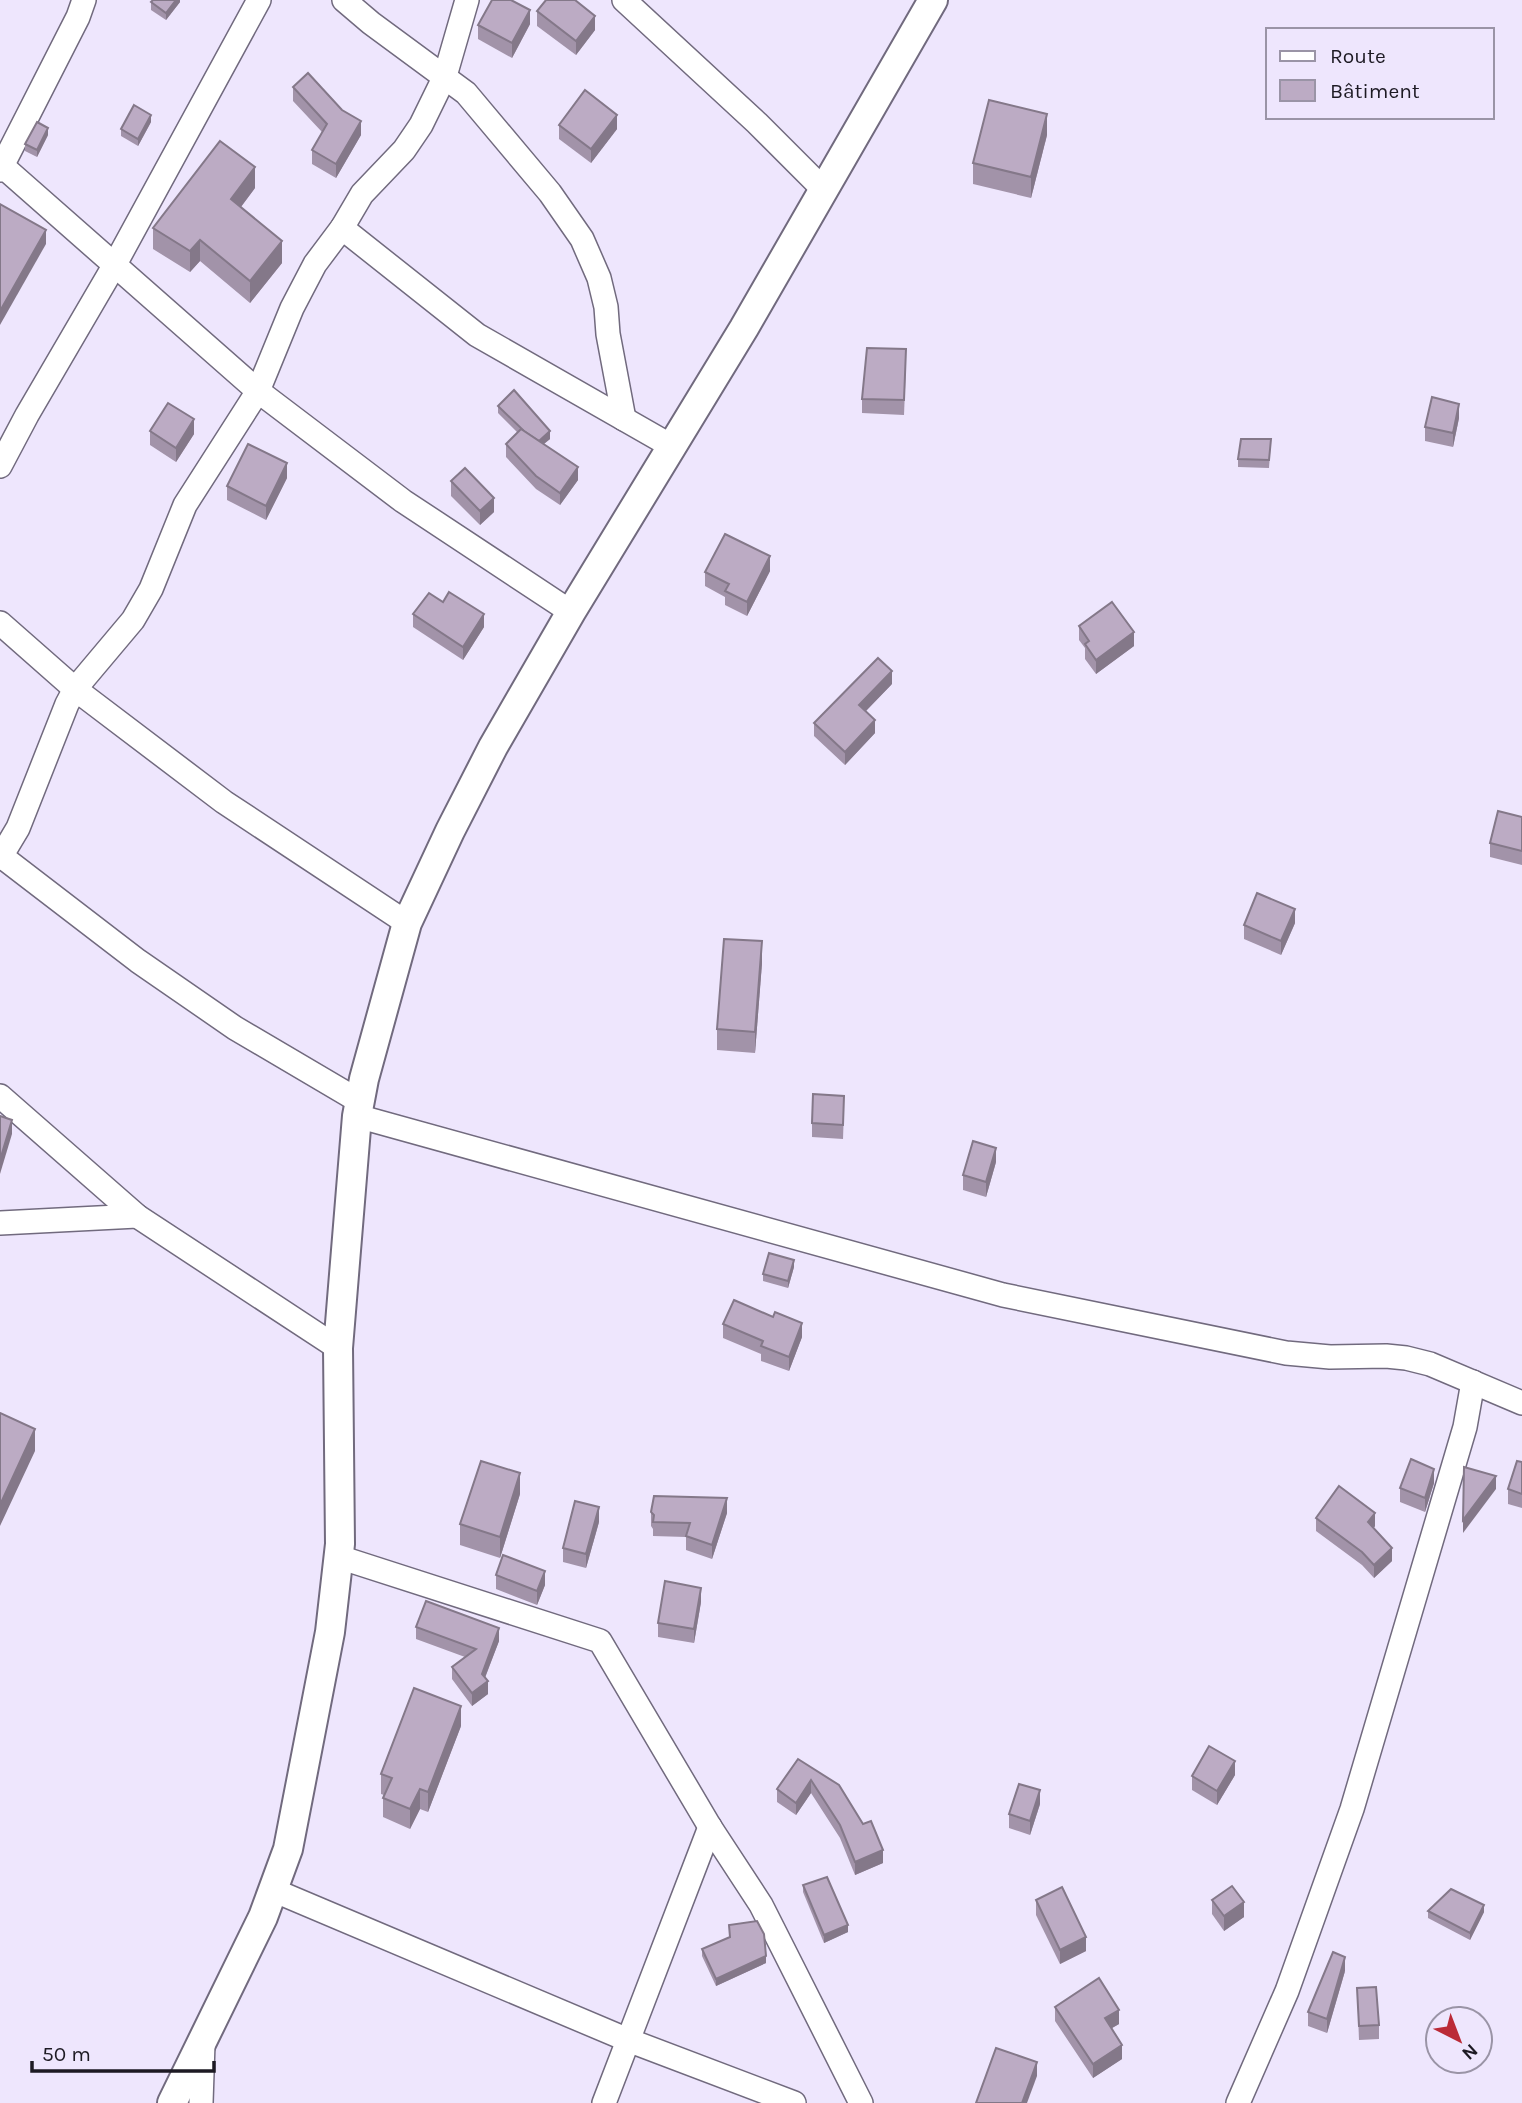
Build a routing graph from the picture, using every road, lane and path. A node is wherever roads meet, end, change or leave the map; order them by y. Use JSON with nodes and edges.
{"nodes":[{"id":1,"x":84,"y":0,"type":"edge"},
{"id":2,"x":259,"y":0,"type":"edge"},
{"id":3,"x":344,"y":0,"type":"edge"},
{"id":4,"x":467,"y":0,"type":"edge"},
{"id":5,"x":624,"y":0,"type":"edge"},
{"id":6,"x":933,"y":0,"type":"edge"},
{"id":7,"x":445,"y":76,"type":"junction"},
{"id":8,"x":1,"y":167,"type":"edge"},
{"id":9,"x":824,"y":190,"type":"junction"},
{"id":10,"x":342,"y":228,"type":"junction"},
{"id":11,"x":114,"y":266,"type":"junction"},
{"id":12,"x":258,"y":391,"type":"junction"},
{"id":13,"x":624,"y":419,"type":"junction"},
{"id":14,"x":673,"y":447,"type":"junction"},
{"id":15,"x":0,"y":467,"type":"edge"},
{"id":16,"x":571,"y":612,"type":"junction"},
{"id":17,"x":0,"y":623,"type":"edge"},
{"id":18,"x":75,"y":689,"type":"junction"},
{"id":19,"x":0,"y":857,"type":"edge"},
{"id":20,"x":407,"y":923,"type":"junction"},
{"id":21,"x":0,"y":1097,"type":"edge"},
{"id":22,"x":358,"y":1109,"type":"junction"},
{"id":23,"x":137,"y":1216,"type":"junction"},
{"id":24,"x":0,"y":1223,"type":"edge"},
{"id":25,"x":338,"y":1348,"type":"junction"},
{"id":26,"x":1473,"y":1382,"type":"junction"},
{"id":27,"x":1522,"y":1403,"type":"edge"},
{"id":28,"x":339,"y":1557,"type":"junction"},
{"id":29,"x":710,"y":1827,"type":"junction"},
{"id":30,"x":273,"y":1890,"type":"junction"},
{"id":31,"x":628,"y":2040,"type":"junction"},
{"id":32,"x":203,"y":2042,"type":"junction"},
{"id":33,"x":172,"y":2103,"type":"edge"},
{"id":34,"x":201,"y":2103,"type":"edge"},
{"id":35,"x":604,"y":2103,"type":"edge"},
{"id":36,"x":794,"y":2103,"type":"edge"},
{"id":37,"x":861,"y":2103,"type":"edge"},
{"id":38,"x":1238,"y":2103,"type":"edge"}],
"edges":[{"from":1,"to":8,"type":"street"},
{"from":2,"to":11,"type":"street"},
{"from":3,"to":7,"type":"street"},
{"from":4,"to":7,"type":"street"},
{"from":5,"to":9,"type":"street"},
{"from":6,"to":9,"type":"street"},
{"from":7,"to":10,"type":"street"},
{"from":7,"to":13,"type":"street"},
{"from":8,"to":11,"type":"street"},
{"from":9,"to":14,"type":"street"},
{"from":10,"to":12,"type":"street"},
{"from":10,"to":13,"type":"street"},
{"from":11,"to":12,"type":"street"},
{"from":11,"to":15,"type":"street"},
{"from":12,"to":16,"type":"street"},
{"from":12,"to":18,"type":"street"},
{"from":13,"to":14,"type":"street"},
{"from":14,"to":16,"type":"street"},
{"from":16,"to":20,"type":"street"},
{"from":17,"to":18,"type":"street"},
{"from":18,"to":19,"type":"street"},
{"from":18,"to":20,"type":"street"},
{"from":19,"to":22,"type":"street"},
{"from":20,"to":22,"type":"street"},
{"from":21,"to":23,"type":"street"},
{"from":22,"to":25,"type":"street"},
{"from":22,"to":26,"type":"street"},
{"from":23,"to":24,"type":"street"},
{"from":23,"to":25,"type":"street"},
{"from":25,"to":28,"type":"street"},
{"from":26,"to":27,"type":"street"},
{"from":26,"to":38,"type":"street"},
{"from":28,"to":29,"type":"street"},
{"from":28,"to":30,"type":"street"},
{"from":29,"to":31,"type":"street"},
{"from":29,"to":37,"type":"street"},
{"from":30,"to":31,"type":"street"},
{"from":30,"to":32,"type":"street"},
{"from":31,"to":35,"type":"street"},
{"from":31,"to":36,"type":"street"},
{"from":32,"to":33,"type":"street"},
{"from":32,"to":34,"type":"street"}]}
